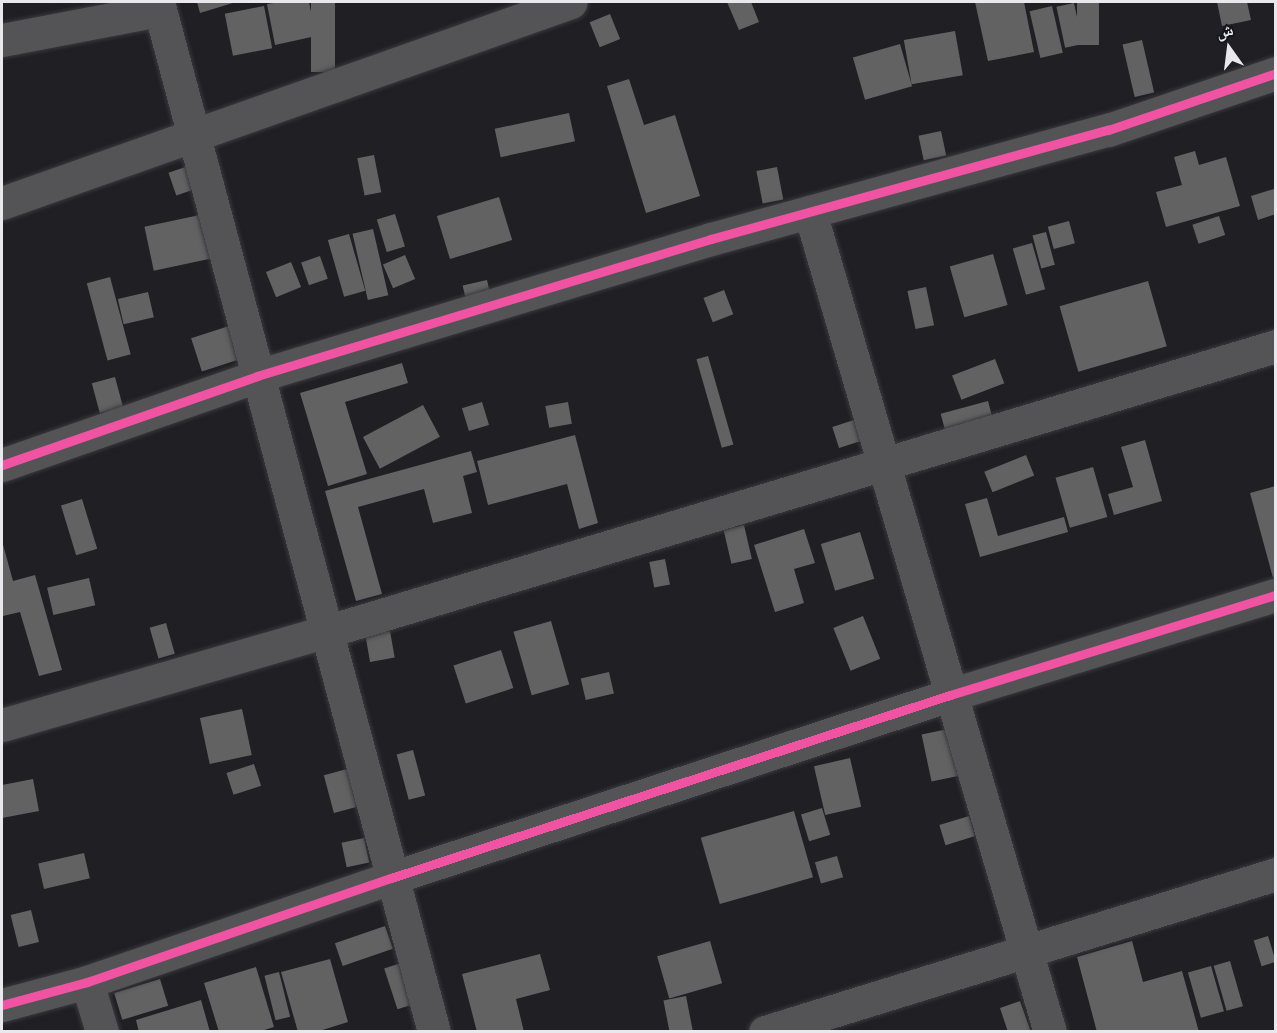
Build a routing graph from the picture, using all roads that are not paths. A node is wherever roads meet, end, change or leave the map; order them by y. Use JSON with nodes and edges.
{"nodes":[{"id":1,"x":571,"y":2,"type":"edge"},
{"id":2,"x":159,"y":6,"type":"edge"},
{"id":3,"x":2,"y":40,"type":"edge"},
{"id":4,"x":1275,"y":73,"type":"edge"},
{"id":5,"x":192,"y":137,"type":"junction"},
{"id":6,"x":2,"y":203,"type":"edge"},
{"id":7,"x":810,"y":212,"type":"junction"},
{"id":8,"x":1275,"y":346,"type":"edge"},
{"id":9,"x":256,"y":376,"type":"junction"},
{"id":10,"x":886,"y":464,"type":"junction"},
{"id":11,"x":2,"y":465,"type":"edge"},
{"id":12,"x":1275,"y":595,"type":"edge"},
{"id":13,"x":325,"y":632,"type":"junction"},
{"id":14,"x":950,"y":695,"type":"junction"},
{"id":15,"x":2,"y":725,"type":"edge"},
{"id":16,"x":1275,"y":874,"type":"edge"},
{"id":17,"x":391,"y":878,"type":"junction"},
{"id":18,"x":1026,"y":949,"type":"junction"},
{"id":19,"x":87,"y":982,"type":"junction"},
{"id":20,"x":2,"y":1005,"type":"edge"},
{"id":21,"x":102,"y":1032,"type":"edge"},
{"id":22,"x":435,"y":1032,"type":"edge"},
{"id":23,"x":765,"y":1032,"type":"edge"},
{"id":24,"x":1050,"y":1032,"type":"edge"}],
"edges":[{"from":1,"to":5,"type":"street"},
{"from":2,"to":3,"type":"street"},
{"from":2,"to":5,"type":"street"},
{"from":4,"to":7,"type":"street"},
{"from":5,"to":6,"type":"street"},
{"from":5,"to":9,"type":"street"},
{"from":7,"to":9,"type":"street"},
{"from":7,"to":10,"type":"street"},
{"from":8,"to":10,"type":"street"},
{"from":9,"to":11,"type":"street"},
{"from":9,"to":13,"type":"street"},
{"from":10,"to":13,"type":"street"},
{"from":10,"to":14,"type":"street"},
{"from":12,"to":14,"type":"street"},
{"from":13,"to":15,"type":"street"},
{"from":13,"to":17,"type":"street"},
{"from":14,"to":17,"type":"street"},
{"from":14,"to":18,"type":"street"},
{"from":16,"to":18,"type":"street"},
{"from":17,"to":19,"type":"street"},
{"from":17,"to":22,"type":"street"},
{"from":18,"to":23,"type":"street"},
{"from":18,"to":24,"type":"street"},
{"from":19,"to":20,"type":"street"},
{"from":19,"to":21,"type":"street"}]}
